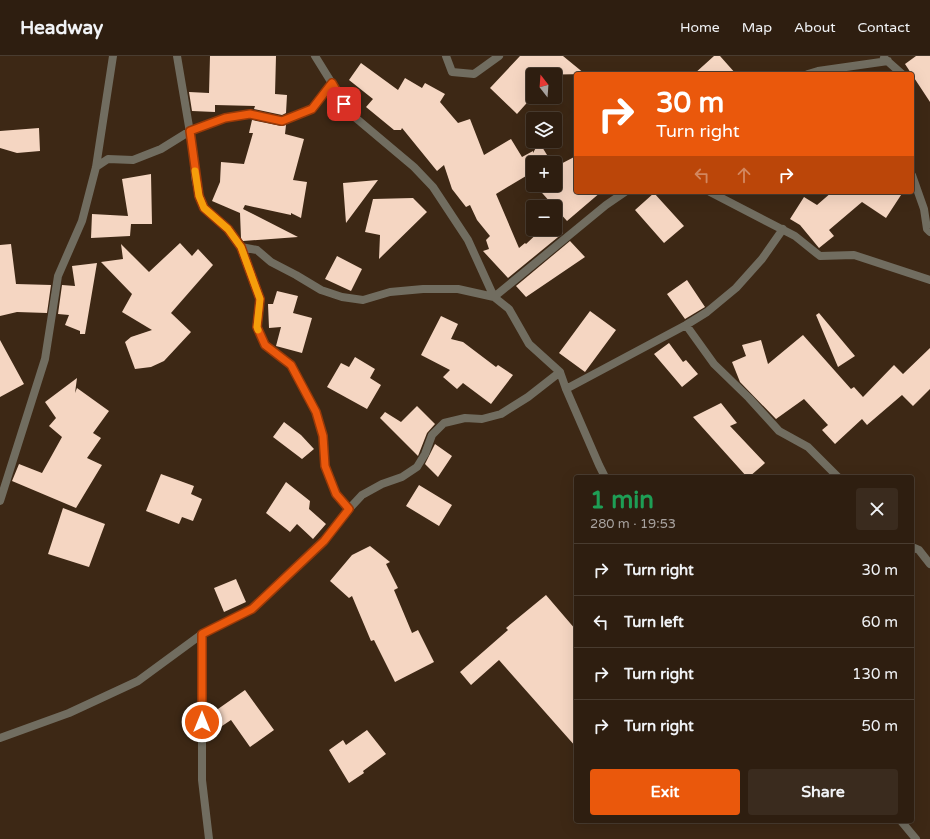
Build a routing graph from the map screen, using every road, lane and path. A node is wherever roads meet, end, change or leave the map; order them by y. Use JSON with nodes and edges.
{"nodes":[{"id":1,"x":113,"y":56,"type":"edge"},
{"id":2,"x":177,"y":56,"type":"edge"},
{"id":3,"x":315,"y":56,"type":"edge"},
{"id":4,"x":446,"y":56,"type":"edge"},
{"id":5,"x":498,"y":56,"type":"edge"},
{"id":6,"x":885,"y":58,"type":"edge"},
{"id":7,"x":815,"y":72,"type":"edge"},
{"id":8,"x":900,"y":72,"type":"edge"},
{"id":9,"x":332,"y":83,"type":"junction"},
{"id":10,"x":190,"y":131,"type":"junction"},
{"id":11,"x":96,"y":168,"type":"junction"},
{"id":12,"x":914,"y":182,"type":"edge"},
{"id":13,"x":623,"y":194,"type":"edge"},
{"id":14,"x":714,"y":194,"type":"edge"},
{"id":15,"x":783,"y":229,"type":"junction"},
{"id":16,"x":930,"y":232,"type":"edge"},
{"id":17,"x":241,"y":247,"type":"junction"},
{"id":18,"x":930,"y":280,"type":"edge"},
{"id":19,"x":494,"y":297,"type":"junction"},
{"id":20,"x":686,"y":325,"type":"junction"},
{"id":21,"x":560,"y":372,"type":"junction"},
{"id":22,"x":566,"y":389,"type":"junction"},
{"id":23,"x":604,"y":475,"type":"edge"},
{"id":24,"x":836,"y":475,"type":"edge"},
{"id":25,"x":0,"y":501,"type":"edge"},
{"id":26,"x":349,"y":509,"type":"junction"},
{"id":27,"x":914,"y":548,"type":"edge"},
{"id":28,"x":930,"y":564,"type":"edge"},
{"id":29,"x":202,"y":634,"type":"junction"},
{"id":30,"x":0,"y":738,"type":"edge"},
{"id":31,"x":903,"y":823,"type":"edge"},
{"id":32,"x":209,"y":839,"type":"edge"},
{"id":33,"x":916,"y":839,"type":"edge"}],
"edges":[{"from":1,"to":11,"type":"street"},
{"from":2,"to":10,"type":"street"},
{"from":3,"to":9,"type":"street"},
{"from":4,"to":5,"type":"street"},
{"from":6,"to":7,"type":"street"},
{"from":6,"to":8,"type":"street"},
{"from":9,"to":10,"type":"street"},
{"from":9,"to":19,"type":"street"},
{"from":10,"to":11,"type":"street"},
{"from":10,"to":17,"type":"street"},
{"from":11,"to":25,"type":"street"},
{"from":12,"to":16,"type":"street"},
{"from":13,"to":19,"type":"street"},
{"from":14,"to":15,"type":"street"},
{"from":15,"to":18,"type":"street"},
{"from":15,"to":20,"type":"street"},
{"from":17,"to":19,"type":"street"},
{"from":17,"to":26,"type":"street"},
{"from":19,"to":21,"type":"street"},
{"from":20,"to":22,"type":"street"},
{"from":20,"to":24,"type":"street"},
{"from":21,"to":22,"type":"street"},
{"from":21,"to":26,"type":"street"},
{"from":22,"to":23,"type":"street"},
{"from":26,"to":29,"type":"street"},
{"from":27,"to":28,"type":"street"},
{"from":29,"to":30,"type":"street"},
{"from":29,"to":32,"type":"street"},
{"from":31,"to":33,"type":"street"}]}
